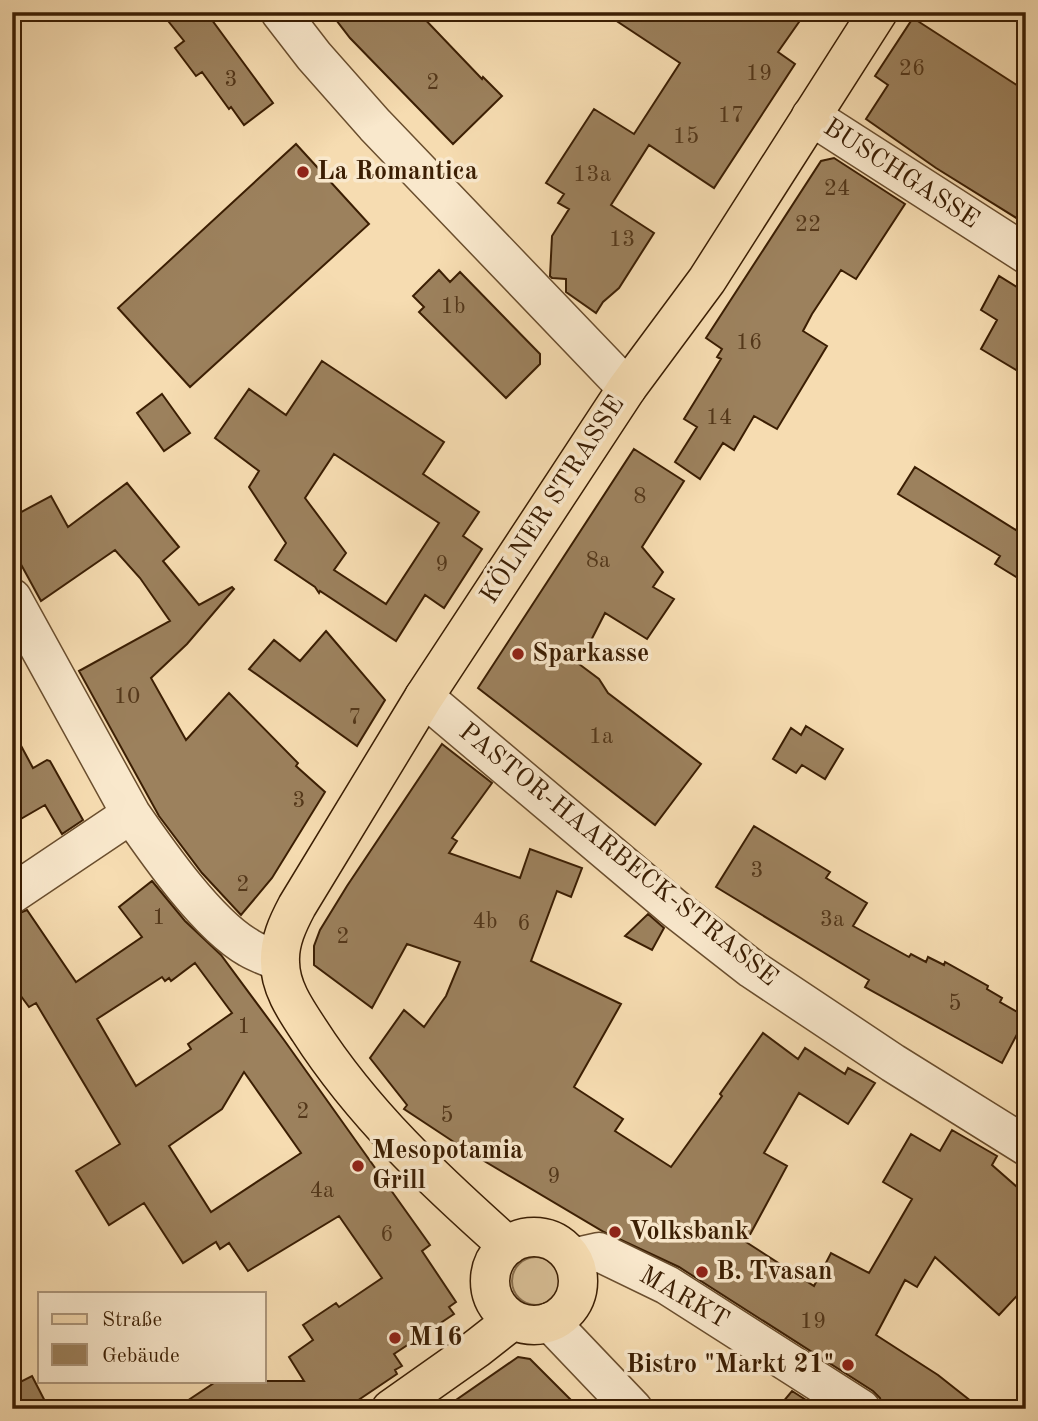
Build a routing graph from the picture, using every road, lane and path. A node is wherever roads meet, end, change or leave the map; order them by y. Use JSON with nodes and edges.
{"nodes":[{"id":1,"x":280,"y":12,"type":"edge"},
{"id":2,"x":878,"y":12,"type":"edge"},
{"id":3,"x":811,"y":116,"type":"junction"},
{"id":4,"x":1026,"y":254,"type":"edge"},
{"id":5,"x":627,"y":388,"type":"junction"},
{"id":6,"x":12,"y":598,"type":"edge"},
{"id":7,"x":424,"y":697,"type":"junction"},
{"id":8,"x":131,"y":814,"type":"junction"},
{"id":9,"x":12,"y":894,"type":"edge"},
{"id":10,"x":279,"y":961,"type":"junction"},
{"id":11,"x":1023,"y":1138,"type":"edge"},
{"id":12,"x":508,"y":1246,"type":"junction"},
{"id":13,"x":572,"y":1258,"type":"junction"},
{"id":14,"x":532,"y":1321,"type":"junction"},
{"id":15,"x":391,"y":1409,"type":"edge"},
{"id":16,"x":633,"y":1409,"type":"edge"},
{"id":17,"x":861,"y":1409,"type":"edge"}],
"edges":[{"from":1,"to":5,"type":"street"},
{"from":2,"to":3,"type":"main road","name":"KÖLNER STRASSE"},
{"from":3,"to":4,"type":"street","name":"BUSCHGASSE"},
{"from":3,"to":5,"type":"main road","name":"KÖLNER STRASSE"},
{"from":5,"to":7,"type":"main road","name":"KÖLNER STRASSE"},
{"from":6,"to":8,"type":"street"},
{"from":7,"to":10,"type":"main road","name":"KÖLNER STRASSE"},
{"from":7,"to":11,"type":"street","name":"PASTOR-HAARBECK-STRASSE"},
{"from":8,"to":9,"type":"street"},
{"from":8,"to":10,"type":"street"},
{"from":10,"to":12,"type":"main road","name":"KÖLNER STRASSE"},
{"from":12,"to":13,"type":"main road"},
{"from":12,"to":14,"type":"main road"},
{"from":13,"to":14,"type":"main road"},
{"from":13,"to":17,"type":"street","name":"MARKT"},
{"from":14,"to":15,"type":"main road"},
{"from":14,"to":16,"type":"street"}]}
